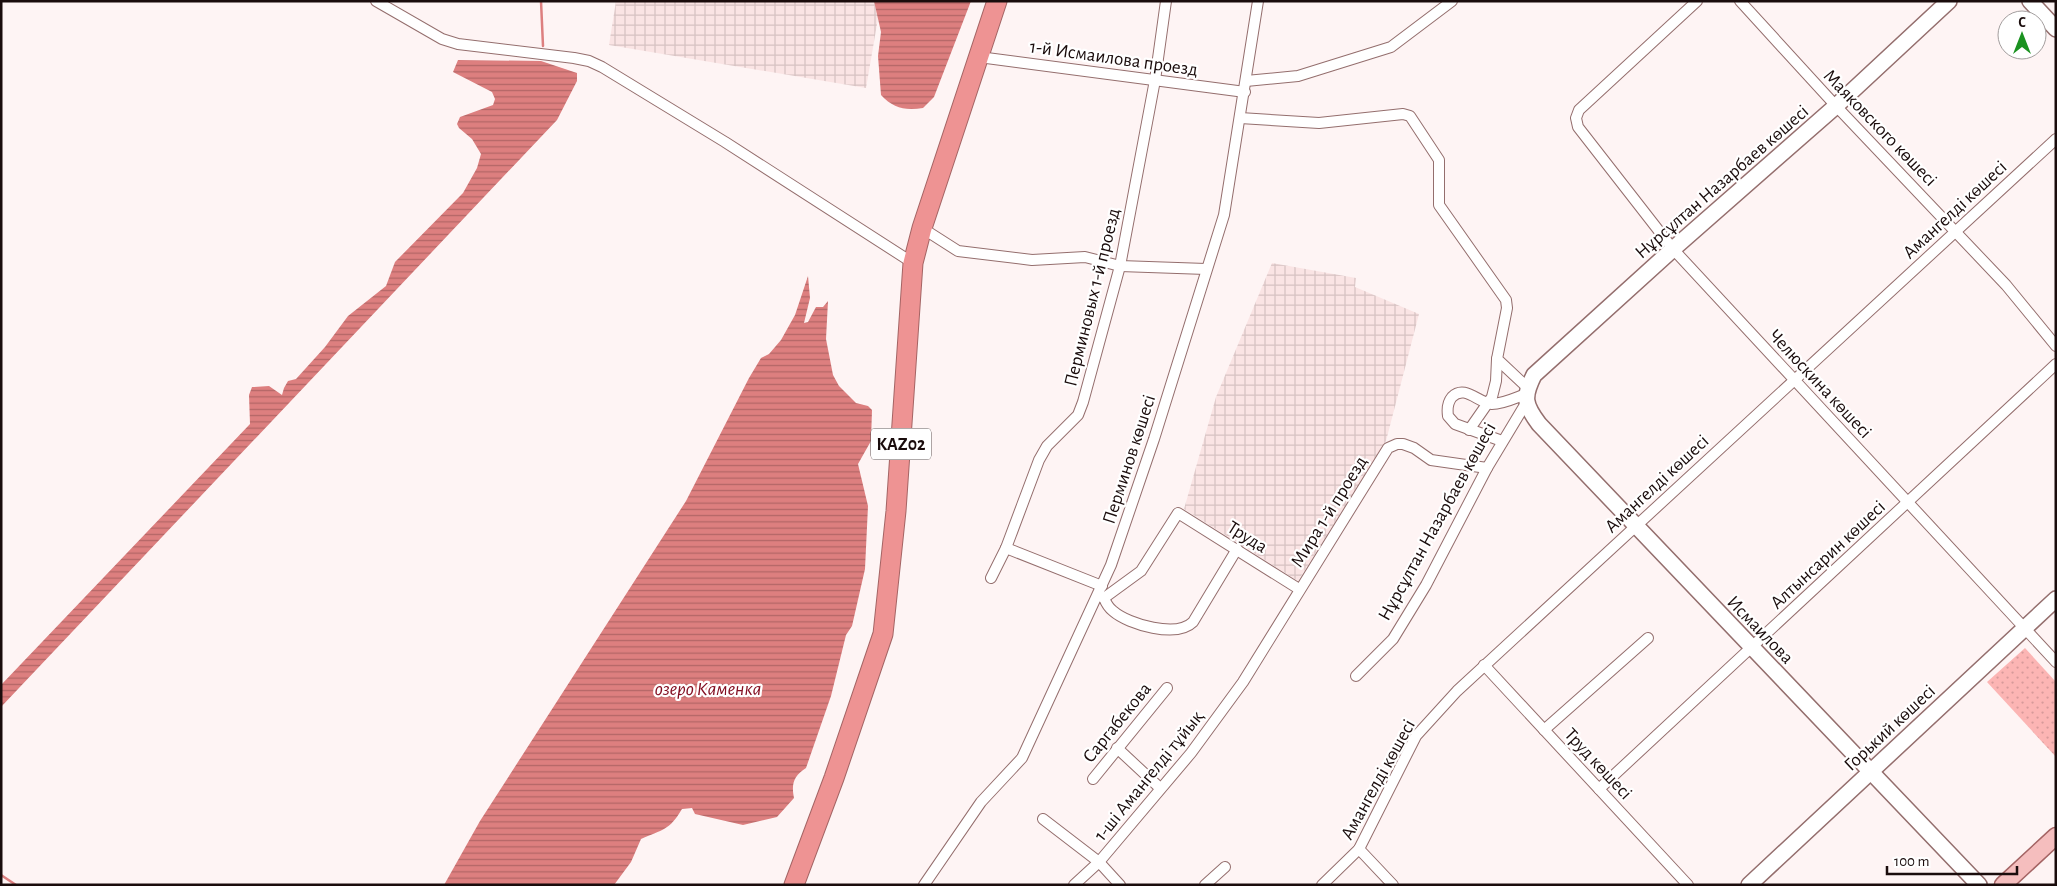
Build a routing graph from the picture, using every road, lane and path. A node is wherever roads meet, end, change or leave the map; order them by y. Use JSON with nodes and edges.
{"nodes":[{"id":1,"x":376,"y":1,"type":"edge"},
{"id":2,"x":997,"y":1,"type":"edge"},
{"id":3,"x":1166,"y":1,"type":"edge"},
{"id":4,"x":1258,"y":1,"type":"edge"},
{"id":5,"x":1452,"y":1,"type":"edge"},
{"id":6,"x":1697,"y":1,"type":"edge"},
{"id":7,"x":1740,"y":1,"type":"edge"},
{"id":8,"x":1949,"y":1,"type":"edge"},
{"id":9,"x":2030,"y":1,"type":"edge"},
{"id":10,"x":2056,"y":30,"type":"edge"},
{"id":11,"x":979,"y":57,"type":"junction"},
{"id":12,"x":1155,"y":80,"type":"junction"},
{"id":13,"x":1246,"y":81,"type":"junction"},
{"id":14,"x":1245,"y":92,"type":"junction"},
{"id":15,"x":1836,"y":106,"type":"junction"},
{"id":16,"x":1240,"y":118,"type":"junction"},
{"id":17,"x":2056,"y":139,"type":"edge"},
{"id":18,"x":922,"y":228,"type":"junction"},
{"id":19,"x":1956,"y":231,"type":"junction"},
{"id":20,"x":1673,"y":249,"type":"junction"},
{"id":21,"x":913,"y":263,"type":"junction"},
{"id":22,"x":1120,"y":266,"type":"junction"},
{"id":23,"x":1206,"y":269,"type":"junction"},
{"id":24,"x":2056,"y":346,"type":"edge"},
{"id":25,"x":1497,"y":359,"type":"junction"},
{"id":26,"x":2056,"y":364,"type":"edge"},
{"id":27,"x":1794,"y":380,"type":"junction"},
{"id":28,"x":1527,"y":395,"type":"junction"},
{"id":29,"x":1488,"y":403,"type":"junction"},
{"id":30,"x":1469,"y":430,"type":"junction"},
{"id":31,"x":1502,"y":442,"type":"junction"},
{"id":32,"x":1487,"y":468,"type":"junction"},
{"id":33,"x":1908,"y":502,"type":"junction"},
{"id":34,"x":1635,"y":526,"type":"junction"},
{"id":35,"x":1006,"y":548,"type":"junction"},
{"id":36,"x":1237,"y":549,"type":"junction"},
{"id":37,"x":991,"y":578,"type":"dead end"},
{"id":38,"x":1299,"y":589,"type":"junction"},
{"id":39,"x":1101,"y":593,"type":"junction"},
{"id":40,"x":2056,"y":599,"type":"edge"},
{"id":41,"x":2024,"y":628,"type":"junction"},
{"id":42,"x":1648,"y":638,"type":"dead end"},
{"id":43,"x":1751,"y":647,"type":"junction"},
{"id":44,"x":2056,"y":662,"type":"edge"},
{"id":45,"x":1484,"y":665,"type":"junction"},
{"id":46,"x":1356,"y":676,"type":"dead end"},
{"id":47,"x":1242,"y":682,"type":"joint"},
{"id":48,"x":1167,"y":688,"type":"dead end"},
{"id":49,"x":1544,"y":730,"type":"junction"},
{"id":50,"x":1117,"y":748,"type":"junction"},
{"id":51,"x":1870,"y":772,"type":"junction"},
{"id":52,"x":1093,"y":779,"type":"dead end"},
{"id":53,"x":1160,"y":788,"type":"junction"},
{"id":54,"x":1599,"y":789,"type":"junction"},
{"id":55,"x":1043,"y":819,"type":"dead end"},
{"id":56,"x":2056,"y":836,"type":"edge"},
{"id":57,"x":1359,"y":849,"type":"junction"},
{"id":58,"x":1100,"y":862,"type":"junction"},
{"id":59,"x":1225,"y":867,"type":"dead end"},
{"id":60,"x":794,"y":885,"type":"edge"},
{"id":61,"x":924,"y":885,"type":"edge"},
{"id":62,"x":1074,"y":885,"type":"edge"},
{"id":63,"x":1120,"y":885,"type":"edge"},
{"id":64,"x":1205,"y":885,"type":"edge"},
{"id":65,"x":1322,"y":885,"type":"edge"},
{"id":66,"x":1393,"y":885,"type":"edge"},
{"id":67,"x":1688,"y":885,"type":"edge"},
{"id":68,"x":1749,"y":885,"type":"edge"},
{"id":69,"x":1979,"y":885,"type":"edge"},
{"id":70,"x":2003,"y":885,"type":"edge"}],
"edges":[{"from":1,"to":21,"type":"street"},
{"from":2,"to":11,"type":"highway","number":"KAZ02"},
{"from":3,"to":12,"type":"street","name":"Перминовых 1-й проезд"},
{"from":4,"to":13,"type":"street","name":"Перминов көшесі"},
{"from":5,"to":13,"type":"street"},
{"from":6,"to":20,"type":"street","name":"Челюскина көшесі"},
{"from":7,"to":15,"type":"street","name":"Маяковского көшесі"},
{"from":8,"to":15,"type":"street","name":"Нұрсұлтан Назарбаев көшесі"},
{"from":9,"to":10,"type":"street"},
{"from":11,"to":12,"type":"street","name":"1-й Исмаилова проезд"},
{"from":11,"to":18,"type":"highway","number":"KAZ02"},
{"from":12,"to":14,"type":"street","name":"1-й Исмаилова проезд"},
{"from":12,"to":22,"type":"street","name":"Перминовых 1-й проезд"},
{"from":13,"to":14,"type":"street","name":"Перминов көшесі"},
{"from":14,"to":16,"type":"street","name":"Перминов көшесі"},
{"from":15,"to":19,"type":"street","name":"Маяковского көшесі"},
{"from":15,"to":20,"type":"street","name":"Нұрсұлтан Назарбаев көшесі"},
{"from":16,"to":23,"type":"street","name":"Перминов көшесі"},
{"from":16,"to":25,"type":"street"},
{"from":17,"to":19,"type":"street","name":"Амангелді көшесі"},
{"from":18,"to":21,"type":"highway","number":"KAZ02"},
{"from":18,"to":22,"type":"street"},
{"from":19,"to":24,"type":"street","name":"Маяковского көшесі"},
{"from":19,"to":27,"type":"street","name":"Амангелді көшесі"},
{"from":20,"to":27,"type":"street","name":"Челюскина көшесі"},
{"from":20,"to":28,"type":"street","name":"Нұрсұлтан Назарбаев көшесі"},
{"from":21,"to":60,"type":"highway","number":"KAZ02"},
{"from":22,"to":23,"type":"street"},
{"from":22,"to":35,"type":"street","name":"Перминовых 1-й проезд"},
{"from":23,"to":39,"type":"street","name":"Перминов көшесі"},
{"from":25,"to":28,"type":"street"},
{"from":25,"to":29,"type":"street"},
{"from":26,"to":33,"type":"street","name":"Алтынсарин көшесі"},
{"from":27,"to":33,"type":"street","name":"Челюскина көшесі"},
{"from":27,"to":34,"type":"street","name":"Амангелді көшесі"},
{"from":28,"to":29,"type":"street"},
{"from":28,"to":31,"type":"street","name":"Нұрсұлтан Назарбаев көшесі"},
{"from":28,"to":34,"type":"street","name":"Исмаилова"},
{"from":29,"to":30,"type":"street"},
{"from":29,"to":30,"type":"street"},
{"from":30,"to":31,"type":"street"},
{"from":31,"to":32,"type":"street","name":"Нұрсұлтан Назарбаев көшесі"},
{"from":32,"to":38,"type":"street","name":"Мира 1-й проезд"},
{"from":32,"to":46,"type":"street","name":"Нұрсұлтан Назарбаев көшесі"},
{"from":33,"to":41,"type":"street","name":"Челюскина көшесі"},
{"from":33,"to":43,"type":"street","name":"Алтынсарин көшесі"},
{"from":34,"to":43,"type":"street","name":"Исмаилова"},
{"from":34,"to":45,"type":"street","name":"Амангелді көшесі"},
{"from":35,"to":37,"type":"street","name":"Перминовых 1-й проезд"},
{"from":35,"to":39,"type":"street"},
{"from":36,"to":38,"type":"street","name":"Труда"},
{"from":36,"to":39,"type":"street","name":"Труда"},
{"from":36,"to":39,"type":"street"},
{"from":38,"to":47,"type":"street","name":"Мира 1-й проезд"},
{"from":39,"to":61,"type":"street","name":"Перминов көшесі"},
{"from":40,"to":41,"type":"street","name":"Горький көшесі"},
{"from":41,"to":44,"type":"street","name":"Челюскина көшесі"},
{"from":41,"to":51,"type":"street","name":"Горький көшесі"},
{"from":42,"to":49,"type":"street"},
{"from":43,"to":51,"type":"street","name":"Исмаилова"},
{"from":43,"to":54,"type":"street","name":"Алтынсарин көшесі"},
{"from":45,"to":49,"type":"street","name":"Труд көшесі"},
{"from":45,"to":57,"type":"street","name":"Амангелді көшесі"},
{"from":47,"to":53,"type":"street","name":"1-ші Амангелді тұйық"},
{"from":48,"to":50,"type":"street","name":"Саргабекова"},
{"from":49,"to":54,"type":"street","name":"Труд көшесі"},
{"from":50,"to":52,"type":"street","name":"Саргабекова"},
{"from":50,"to":53,"type":"street"},
{"from":51,"to":68,"type":"street","name":"Горький көшесі"},
{"from":51,"to":69,"type":"street","name":"Исмаилова"},
{"from":53,"to":58,"type":"street","name":"1-ші Амангелді тұйық"},
{"from":54,"to":67,"type":"street","name":"Труд көшесі"},
{"from":55,"to":58,"type":"street"},
{"from":56,"to":70,"type":"main road"},
{"from":57,"to":65,"type":"street","name":"Амангелді көшесі"},
{"from":57,"to":66,"type":"street"},
{"from":58,"to":62,"type":"street","name":"1-ші Амангелді тұйық"},
{"from":58,"to":63,"type":"street"},
{"from":59,"to":64,"type":"street"}]}
